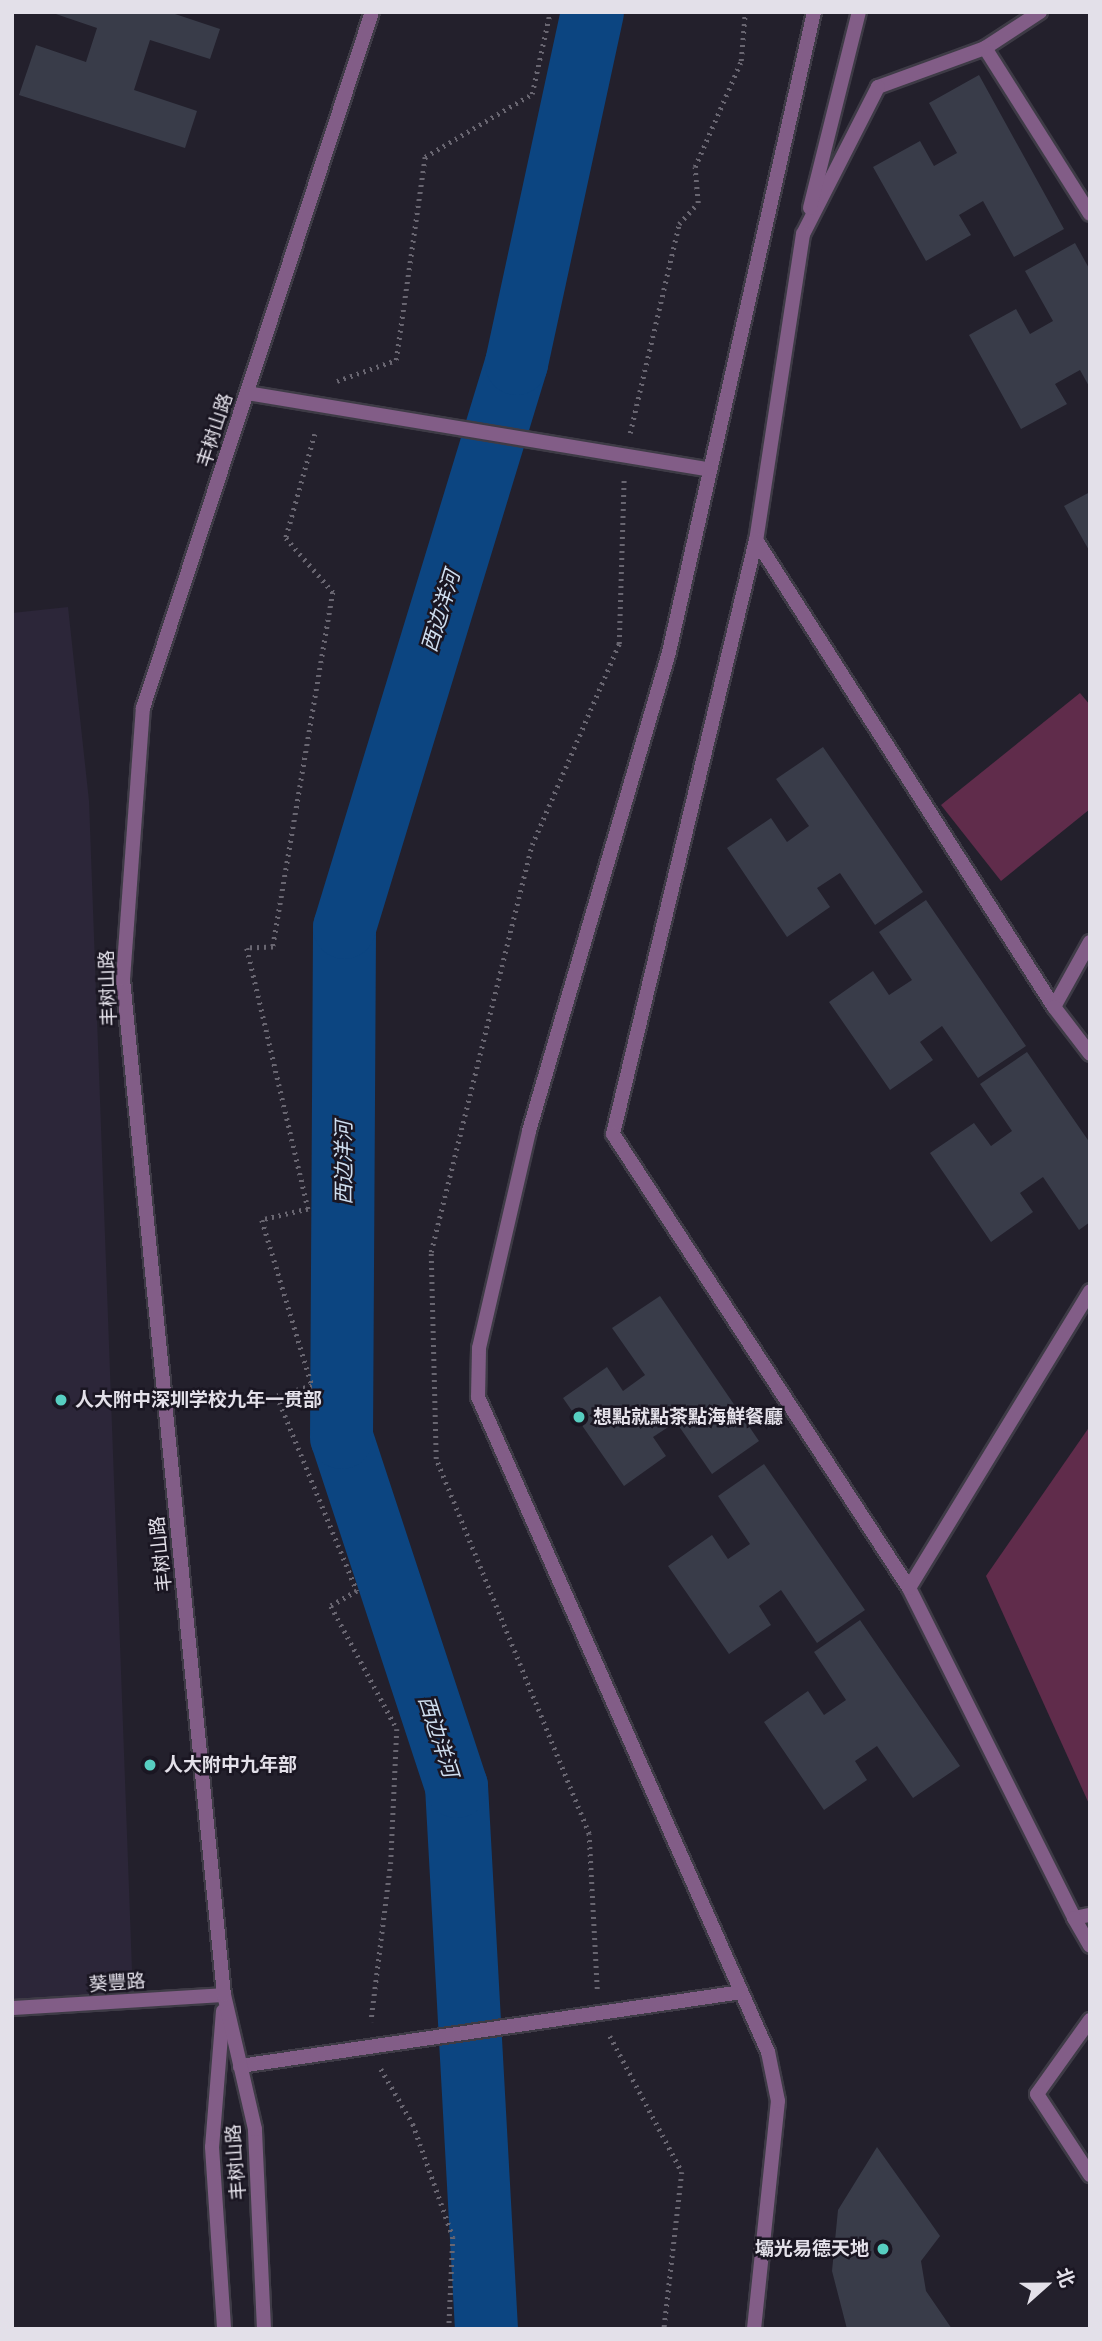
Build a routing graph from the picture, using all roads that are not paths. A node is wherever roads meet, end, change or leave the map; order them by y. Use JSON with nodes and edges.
{"nodes":[{"id":1,"x":372,"y":12,"type":"edge"},
{"id":2,"x":814,"y":12,"type":"edge"},
{"id":3,"x":859,"y":12,"type":"edge"},
{"id":4,"x":1040,"y":12,"type":"edge"},
{"id":5,"x":985,"y":48,"type":"junction"},
{"id":6,"x":1090,"y":214,"type":"edge"},
{"id":7,"x":803,"y":234,"type":"junction"},
{"id":8,"x":247,"y":393,"type":"junction"},
{"id":9,"x":710,"y":470,"type":"junction"},
{"id":10,"x":756,"y":540,"type":"junction"},
{"id":11,"x":1090,"y":942,"type":"edge"},
{"id":12,"x":1054,"y":1007,"type":"junction"},
{"id":13,"x":1090,"y":1054,"type":"edge"},
{"id":14,"x":1090,"y":1291,"type":"edge"},
{"id":15,"x":909,"y":1588,"type":"junction"},
{"id":16,"x":1090,"y":1915,"type":"edge"},
{"id":17,"x":1074,"y":1918,"type":"junction"},
{"id":18,"x":1090,"y":1946,"type":"edge"},
{"id":19,"x":742,"y":1992,"type":"junction"},
{"id":20,"x":224,"y":1995,"type":"junction"},
{"id":21,"x":12,"y":2008,"type":"edge"},
{"id":22,"x":1090,"y":2020,"type":"edge"},
{"id":23,"x":240,"y":2066,"type":"junction"},
{"id":24,"x":1090,"y":2175,"type":"edge"},
{"id":25,"x":224,"y":2329,"type":"edge"},
{"id":26,"x":264,"y":2329,"type":"edge"},
{"id":27,"x":754,"y":2329,"type":"edge"}],
"edges":[{"from":1,"to":8,"type":"street","name":"丰树山路"},
{"from":2,"to":9,"type":"street"},
{"from":3,"to":7,"type":"street"},
{"from":4,"to":5,"type":"street"},
{"from":5,"to":6,"type":"street"},
{"from":5,"to":7,"type":"street"},
{"from":7,"to":10,"type":"street"},
{"from":8,"to":9,"type":"street"},
{"from":8,"to":20,"type":"street","name":"丰树山路"},
{"from":9,"to":19,"type":"street"},
{"from":10,"to":12,"type":"street"},
{"from":10,"to":15,"type":"street"},
{"from":11,"to":12,"type":"street"},
{"from":12,"to":13,"type":"street"},
{"from":14,"to":15,"type":"street"},
{"from":15,"to":17,"type":"street"},
{"from":16,"to":17,"type":"street"},
{"from":17,"to":18,"type":"street"},
{"from":19,"to":23,"type":"street"},
{"from":19,"to":27,"type":"street"},
{"from":20,"to":21,"type":"street","name":"葵豐路"},
{"from":20,"to":23,"type":"street","name":"丰树山路"},
{"from":20,"to":25,"type":"street","name":"丰树山路"},
{"from":22,"to":24,"type":"street"},
{"from":23,"to":26,"type":"street","name":"丰树山路"}]}
